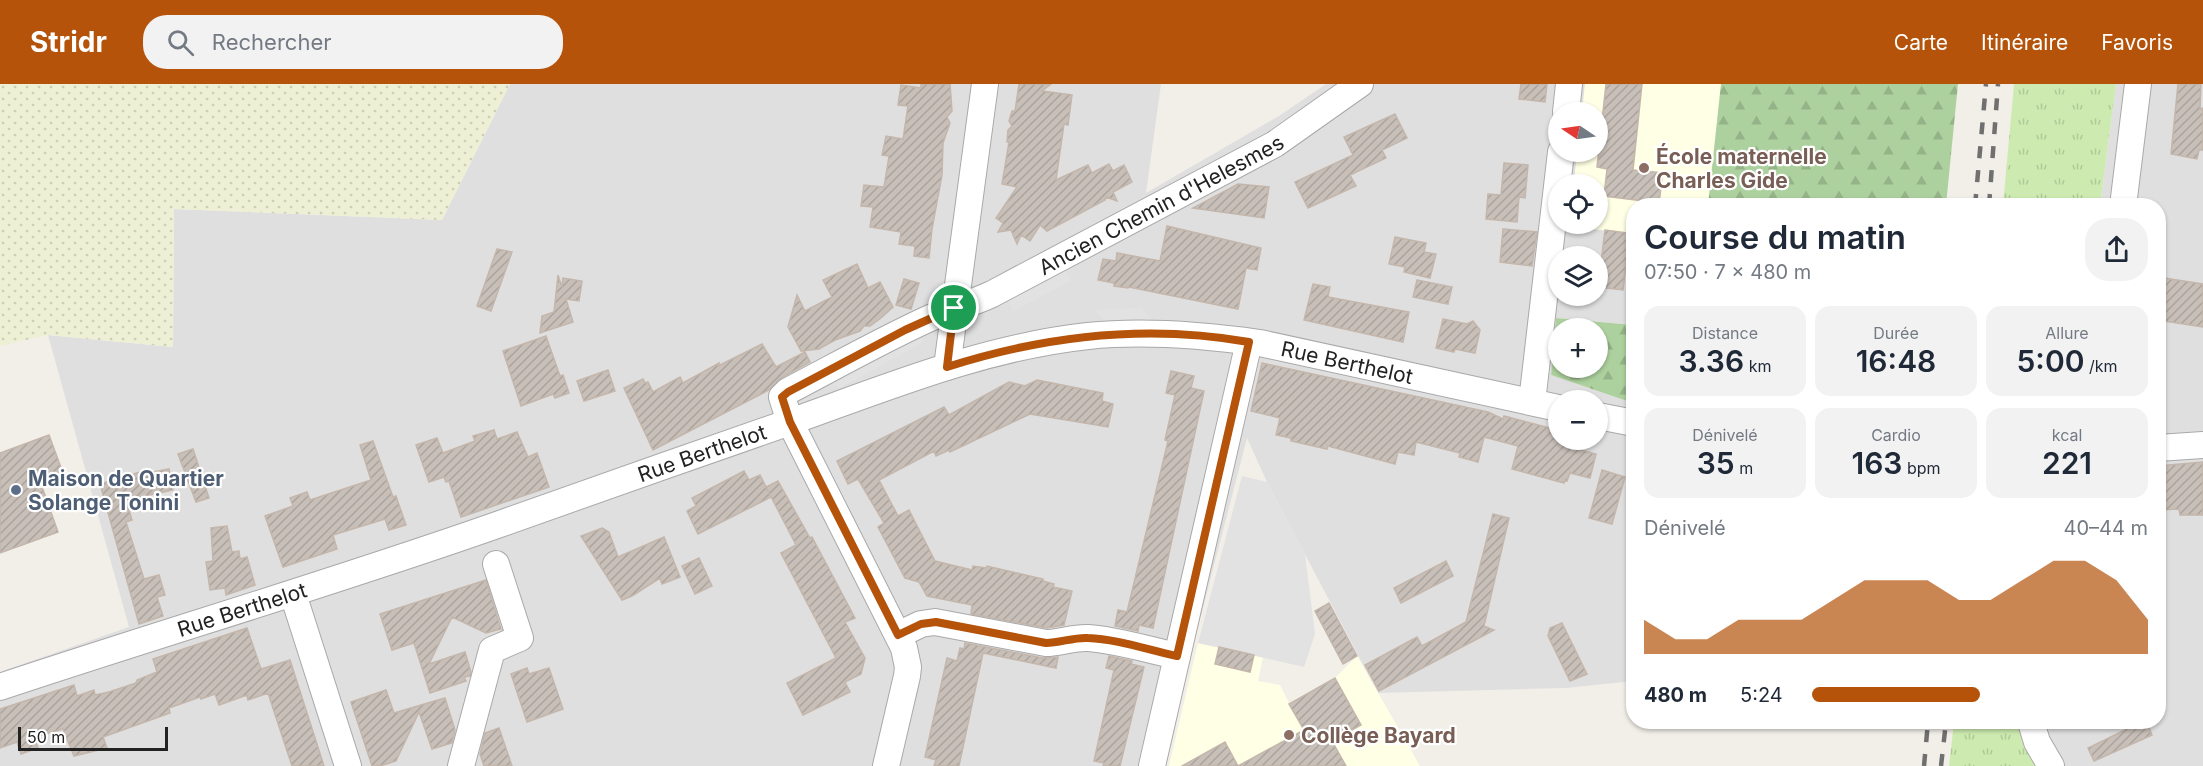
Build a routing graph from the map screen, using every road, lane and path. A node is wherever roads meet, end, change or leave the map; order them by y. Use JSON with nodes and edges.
{"nodes":[{"id":1,"x":985,"y":84,"type":"edge"},
{"id":2,"x":1360,"y":84,"type":"edge"},
{"id":3,"x":1569,"y":84,"type":"edge"},
{"id":4,"x":2138,"y":84,"type":"edge"},
{"id":5,"x":1567,"y":102,"type":"edge"},
{"id":6,"x":1560,"y":162,"type":"edge"},
{"id":7,"x":2124,"y":198,"type":"edge"},
{"id":8,"x":954,"y":308,"type":"junction"},
{"id":9,"x":1249,"y":342,"type":"junction"},
{"id":10,"x":947,"y":367,"type":"junction"},
{"id":11,"x":1532,"y":402,"type":"junction"},
{"id":12,"x":1548,"y":406,"type":"edge"},
{"id":13,"x":1608,"y":418,"type":"edge"},
{"id":14,"x":1626,"y":421,"type":"edge"},
{"id":15,"x":790,"y":422,"type":"junction"},
{"id":16,"x":2203,"y":445,"type":"edge"},
{"id":17,"x":2166,"y":447,"type":"edge"},
{"id":18,"x":496,"y":564,"type":"dead end"},
{"id":19,"x":293,"y":594,"type":"junction"},
{"id":20,"x":898,"y":635,"type":"junction"},
{"id":21,"x":1177,"y":656,"type":"junction"},
{"id":22,"x":0,"y":687,"type":"edge"},
{"id":23,"x":2033,"y":729,"type":"edge"},
{"id":24,"x":348,"y":766,"type":"edge"},
{"id":25,"x":461,"y":766,"type":"edge"},
{"id":26,"x":886,"y":766,"type":"edge"},
{"id":27,"x":1152,"y":766,"type":"edge"},
{"id":28,"x":2051,"y":766,"type":"edge"}],
"edges":[{"from":1,"to":8,"type":"street"},
{"from":2,"to":8,"type":"street","name":"Ancien Chemin d'Helesmes"},
{"from":3,"to":5,"type":"street"},
{"from":4,"to":7,"type":"street"},
{"from":6,"to":11,"type":"street"},
{"from":8,"to":10,"type":"street"},
{"from":8,"to":15,"type":"street","name":"Ancien Chemin d'Helesmes"},
{"from":9,"to":10,"type":"street","name":"Rue Berthelot"},
{"from":9,"to":11,"type":"street","name":"Rue Berthelot"},
{"from":9,"to":21,"type":"street"},
{"from":10,"to":15,"type":"street","name":"Rue Berthelot"},
{"from":11,"to":12,"type":"street","name":"Rue Berthelot"},
{"from":13,"to":14,"type":"street"},
{"from":15,"to":19,"type":"street","name":"Rue Berthelot"},
{"from":15,"to":20,"type":"street"},
{"from":16,"to":17,"type":"street"},
{"from":18,"to":25,"type":"street"},
{"from":19,"to":22,"type":"street","name":"Rue Berthelot"},
{"from":19,"to":24,"type":"street"},
{"from":20,"to":21,"type":"street"},
{"from":20,"to":26,"type":"street"},
{"from":21,"to":27,"type":"street"},
{"from":23,"to":28,"type":"street"}]}
